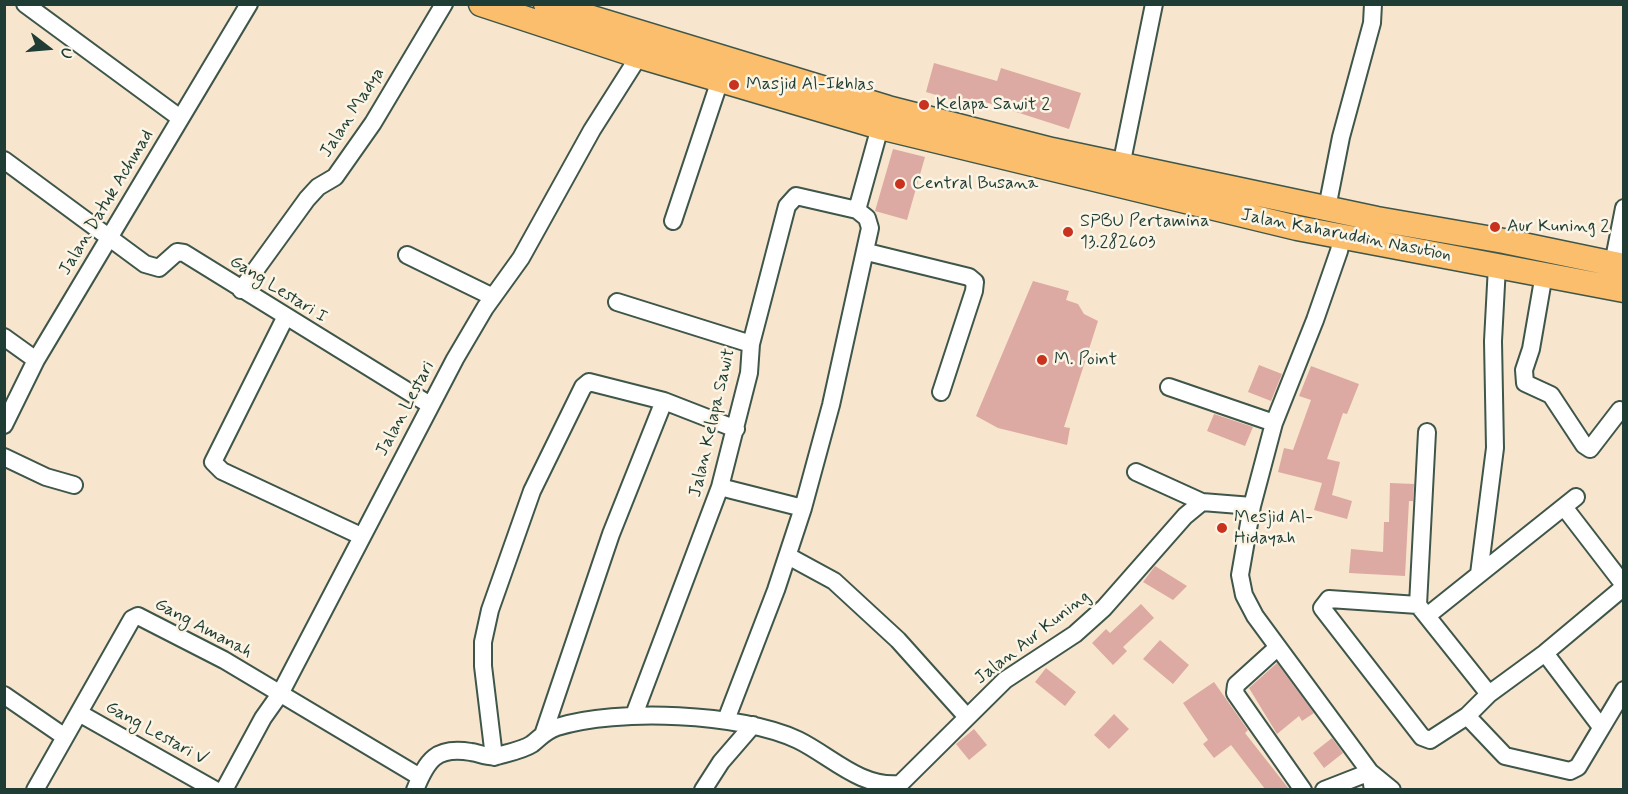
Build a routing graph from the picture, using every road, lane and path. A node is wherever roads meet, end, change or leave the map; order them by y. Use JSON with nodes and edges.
{"nodes":[{"id":1,"x":25,"y":4,"type":"edge"},
{"id":2,"x":249,"y":4,"type":"edge"},
{"id":3,"x":444,"y":4,"type":"edge"},
{"id":4,"x":482,"y":4,"type":"edge"},
{"id":5,"x":546,"y":4,"type":"edge"},
{"id":6,"x":1154,"y":4,"type":"edge"},
{"id":7,"x":1373,"y":4,"type":"edge"},
{"id":8,"x":639,"y":56,"type":"junction"},
{"id":9,"x":720,"y":80,"type":"junction"},
{"id":10,"x":180,"y":118,"type":"junction"},
{"id":11,"x":880,"y":127,"type":"junction"},
{"id":12,"x":1002,"y":147,"type":"junction"},
{"id":13,"x":4,"y":160,"type":"edge"},
{"id":14,"x":1121,"y":166,"type":"junction"},
{"id":15,"x":1327,"y":208,"type":"junction"},
{"id":16,"x":1623,"y":208,"type":"edge"},
{"id":17,"x":857,"y":210,"type":"junction"},
{"id":18,"x":673,"y":221,"type":"dead end"},
{"id":19,"x":1342,"y":237,"type":"junction"},
{"id":20,"x":109,"y":239,"type":"junction"},
{"id":21,"x":867,"y":252,"type":"junction"},
{"id":22,"x":407,"y":255,"type":"dead end"},
{"id":23,"x":1618,"y":265,"type":"edge"},
{"id":24,"x":1497,"y":266,"type":"junction"},
{"id":25,"x":1544,"y":274,"type":"junction"},
{"id":26,"x":241,"y":290,"type":"junction"},
{"id":27,"x":1623,"y":290,"type":"edge"},
{"id":28,"x":493,"y":297,"type":"junction"},
{"id":29,"x":617,"y":302,"type":"dead end"},
{"id":30,"x":285,"y":318,"type":"junction"},
{"id":31,"x":4,"y":337,"type":"edge"},
{"id":32,"x":752,"y":344,"type":"junction"},
{"id":33,"x":36,"y":360,"type":"junction"},
{"id":34,"x":1169,"y":387,"type":"dead end"},
{"id":35,"x":941,"y":392,"type":"dead end"},
{"id":36,"x":664,"y":401,"type":"junction"},
{"id":37,"x":429,"y":405,"type":"junction"},
{"id":38,"x":1620,"y":410,"type":"dead end"},
{"id":39,"x":1274,"y":423,"type":"junction"},
{"id":40,"x":4,"y":425,"type":"edge"},
{"id":41,"x":735,"y":429,"type":"junction"},
{"id":42,"x":1426,"y":432,"type":"dead end"},
{"id":43,"x":4,"y":457,"type":"edge"},
{"id":44,"x":1136,"y":472,"type":"dead end"},
{"id":45,"x":74,"y":485,"type":"dead end"},
{"id":46,"x":720,"y":487,"type":"junction"},
{"id":47,"x":1202,"y":502,"type":"junction"},
{"id":48,"x":1252,"y":506,"type":"junction"},
{"id":49,"x":803,"y":508,"type":"junction"},
{"id":50,"x":361,"y":536,"type":"junction"},
{"id":51,"x":788,"y":556,"type":"junction"},
{"id":52,"x":1479,"y":574,"type":"junction"},
{"id":53,"x":1623,"y":586,"type":"edge"},
{"id":54,"x":1423,"y":610,"type":"junction"},
{"id":55,"x":1278,"y":647,"type":"junction"},
{"id":56,"x":1545,"y":653,"type":"junction"},
{"id":57,"x":1623,"y":690,"type":"edge"},
{"id":58,"x":280,"y":694,"type":"junction"},
{"id":59,"x":1489,"y":694,"type":"junction"},
{"id":60,"x":4,"y":695,"type":"edge"},
{"id":61,"x":79,"y":713,"type":"junction"},
{"id":62,"x":634,"y":715,"type":"junction"},
{"id":63,"x":1467,"y":716,"type":"junction"},
{"id":64,"x":967,"y":717,"type":"junction"},
{"id":65,"x":726,"y":720,"type":"junction"},
{"id":66,"x":753,"y":724,"type":"junction"},
{"id":67,"x":1601,"y":727,"type":"junction"},
{"id":68,"x":544,"y":732,"type":"junction"},
{"id":69,"x":65,"y":737,"type":"junction"},
{"id":70,"x":494,"y":757,"type":"junction"},
{"id":71,"x":1370,"y":771,"type":"junction"},
{"id":72,"x":417,"y":783,"type":"edge"},
{"id":73,"x":35,"y":789,"type":"edge"},
{"id":74,"x":215,"y":789,"type":"edge"},
{"id":75,"x":224,"y":789,"type":"edge"},
{"id":76,"x":704,"y":789,"type":"edge"},
{"id":77,"x":1303,"y":789,"type":"edge"},
{"id":78,"x":1324,"y":789,"type":"edge"},
{"id":79,"x":1373,"y":789,"type":"edge"},
{"id":80,"x":1392,"y":789,"type":"edge"}],
"edges":[{"from":1,"to":10,"type":"street"},
{"from":2,"to":10,"type":"street","name":"Jalan Datuk Achmad"},
{"from":3,"to":26,"type":"street","name":"Jalan Madya"},
{"from":4,"to":8,"type":"highway","name":"Jalan Kaharuddin Nasution"},
{"from":5,"to":12,"type":"highway","name":"Jalan Kaharuddin Nasution"},
{"from":6,"to":14,"type":"street"},
{"from":7,"to":15,"type":"street"},
{"from":8,"to":9,"type":"highway","name":"Jalan Kaharuddin Nasution"},
{"from":8,"to":28,"type":"street","name":"Jalan Lestari"},
{"from":9,"to":11,"type":"highway","name":"Jalan Kaharuddin Nasution"},
{"from":9,"to":18,"type":"street"},
{"from":10,"to":20,"type":"street","name":"Jalan Datuk Achmad"},
{"from":11,"to":12,"type":"highway","name":"Jalan Kaharuddin Nasution"},
{"from":11,"to":17,"type":"street"},
{"from":12,"to":14,"type":"highway","name":"Jalan Kaharuddin Nasution"},
{"from":12,"to":19,"type":"highway","name":"Jalan Kaharuddin Nasution"},
{"from":13,"to":20,"type":"street"},
{"from":14,"to":15,"type":"highway","name":"Jalan Kaharuddin Nasution"},
{"from":15,"to":23,"type":"highway","name":"Jalan Kaharuddin Nasution"},
{"from":16,"to":23,"type":"street"},
{"from":17,"to":21,"type":"street"},
{"from":17,"to":32,"type":"street","name":"Jalan Kelapa Sawit"},
{"from":19,"to":24,"type":"highway","name":"Jalan Kaharuddin Nasution"},
{"from":19,"to":39,"type":"street"},
{"from":20,"to":26,"type":"street","name":"Gang Lestari I"},
{"from":20,"to":33,"type":"street","name":"Jalan Datuk Achmad"},
{"from":21,"to":35,"type":"street"},
{"from":21,"to":49,"type":"street"},
{"from":22,"to":28,"type":"street"},
{"from":24,"to":25,"type":"highway","name":"Jalan Kaharuddin Nasution"},
{"from":24,"to":52,"type":"street"},
{"from":25,"to":27,"type":"highway","name":"Jalan Kaharuddin Nasution"},
{"from":25,"to":38,"type":"street"},
{"from":26,"to":30,"type":"street","name":"Gang Lestari I"},
{"from":28,"to":37,"type":"street","name":"Jalan Lestari"},
{"from":29,"to":32,"type":"street"},
{"from":30,"to":37,"type":"street","name":"Gang Lestari I"},
{"from":30,"to":50,"type":"street"},
{"from":31,"to":33,"type":"street"},
{"from":32,"to":41,"type":"street","name":"Jalan Kelapa Sawit"},
{"from":33,"to":40,"type":"street","name":"Jalan Datuk Achmad"},
{"from":34,"to":39,"type":"street"},
{"from":36,"to":41,"type":"street"},
{"from":36,"to":68,"type":"street"},
{"from":36,"to":70,"type":"street"},
{"from":37,"to":50,"type":"street","name":"Jalan Lestari"},
{"from":39,"to":48,"type":"street"},
{"from":41,"to":46,"type":"street","name":"Jalan Kelapa Sawit"},
{"from":42,"to":54,"type":"street"},
{"from":43,"to":45,"type":"street"},
{"from":44,"to":47,"type":"street"},
{"from":46,"to":49,"type":"street"},
{"from":46,"to":62,"type":"street","name":"Jalan Kelapa Sawit"},
{"from":47,"to":48,"type":"street"},
{"from":47,"to":64,"type":"street","name":"Jalan Aur Kuning"},
{"from":48,"to":55,"type":"street"},
{"from":49,"to":51,"type":"street"},
{"from":50,"to":58,"type":"street","name":"Jalan Lestari"},
{"from":51,"to":64,"type":"street"},
{"from":51,"to":65,"type":"street"},
{"from":52,"to":53,"type":"street"},
{"from":52,"to":54,"type":"street"},
{"from":53,"to":56,"type":"street"},
{"from":54,"to":59,"type":"street"},
{"from":54,"to":63,"type":"street"},
{"from":55,"to":71,"type":"street"},
{"from":55,"to":77,"type":"street"},
{"from":56,"to":59,"type":"street"},
{"from":56,"to":67,"type":"street"},
{"from":57,"to":67,"type":"street"},
{"from":58,"to":61,"type":"street","name":"Gang Amanah"},
{"from":58,"to":72,"type":"street"},
{"from":58,"to":75,"type":"street","name":"Jalan Lestari"},
{"from":59,"to":63,"type":"street"},
{"from":60,"to":69,"type":"street"},
{"from":61,"to":69,"type":"street","name":"Gang Amanah"},
{"from":61,"to":74,"type":"street","name":"Gang Lestari V"},
{"from":62,"to":65,"type":"street"},
{"from":62,"to":68,"type":"street"},
{"from":63,"to":67,"type":"street"},
{"from":64,"to":66,"type":"street","name":"Jalan Aur Kuning"},
{"from":65,"to":66,"type":"street"},
{"from":66,"to":76,"type":"street"},
{"from":68,"to":70,"type":"street"},
{"from":69,"to":73,"type":"street","name":"Gang Amanah"},
{"from":70,"to":72,"type":"street"},
{"from":71,"to":78,"type":"street"},
{"from":71,"to":79,"type":"street"},
{"from":71,"to":80,"type":"street"}]}
